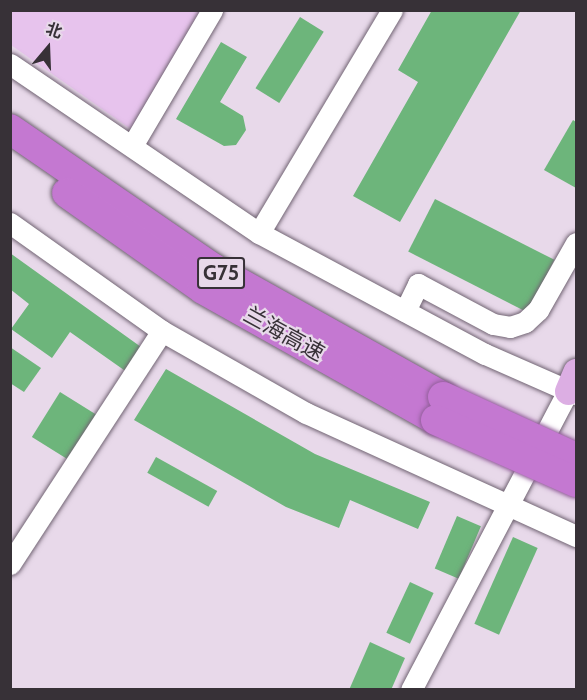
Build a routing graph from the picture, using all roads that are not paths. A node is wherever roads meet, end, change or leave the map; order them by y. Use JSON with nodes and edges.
{"nodes":[{"id":1,"x":212,"y":10,"type":"edge"},
{"id":2,"x":392,"y":10,"type":"edge"},
{"id":3,"x":10,"y":64,"type":"edge"},
{"id":4,"x":10,"y":129,"type":"edge"},
{"id":5,"x":132,"y":146,"type":"junction"},
{"id":6,"x":10,"y":153,"type":"edge"},
{"id":7,"x":10,"y":223,"type":"edge"},
{"id":8,"x":259,"y":233,"type":"junction"},
{"id":9,"x":576,"y":243,"type":"edge"},
{"id":10,"x":405,"y":311,"type":"junction"},
{"id":11,"x":162,"y":331,"type":"junction"},
{"id":12,"x":574,"y":384,"type":"edge"},
{"id":13,"x":440,"y":408,"type":"junction"},
{"id":14,"x":576,"y":458,"type":"edge"},
{"id":15,"x":576,"y":482,"type":"edge"},
{"id":16,"x":506,"y":506,"type":"junction"},
{"id":17,"x":576,"y":536,"type":"edge"},
{"id":18,"x":10,"y":564,"type":"edge"},
{"id":19,"x":411,"y":690,"type":"edge"}],
"edges":[{"from":1,"to":5,"type":"street"},
{"from":2,"to":8,"type":"street"},
{"from":3,"to":5,"type":"street"},
{"from":4,"to":13,"type":"highway","name":"兰海高速","number":"G75"},
{"from":5,"to":8,"type":"street"},
{"from":6,"to":13,"type":"highway","name":"兰海高速","number":"G75"},
{"from":7,"to":11,"type":"street"},
{"from":8,"to":10,"type":"street"},
{"from":9,"to":10,"type":"street"},
{"from":10,"to":12,"type":"street"},
{"from":11,"to":16,"type":"street"},
{"from":11,"to":18,"type":"street"},
{"from":12,"to":16,"type":"street"},
{"from":13,"to":14,"type":"highway","name":"兰海高速","number":"G75","bridge":true},
{"from":13,"to":15,"type":"highway","name":"兰海高速","number":"G75","bridge":true},
{"from":16,"to":17,"type":"street"},
{"from":16,"to":19,"type":"street"}]}
